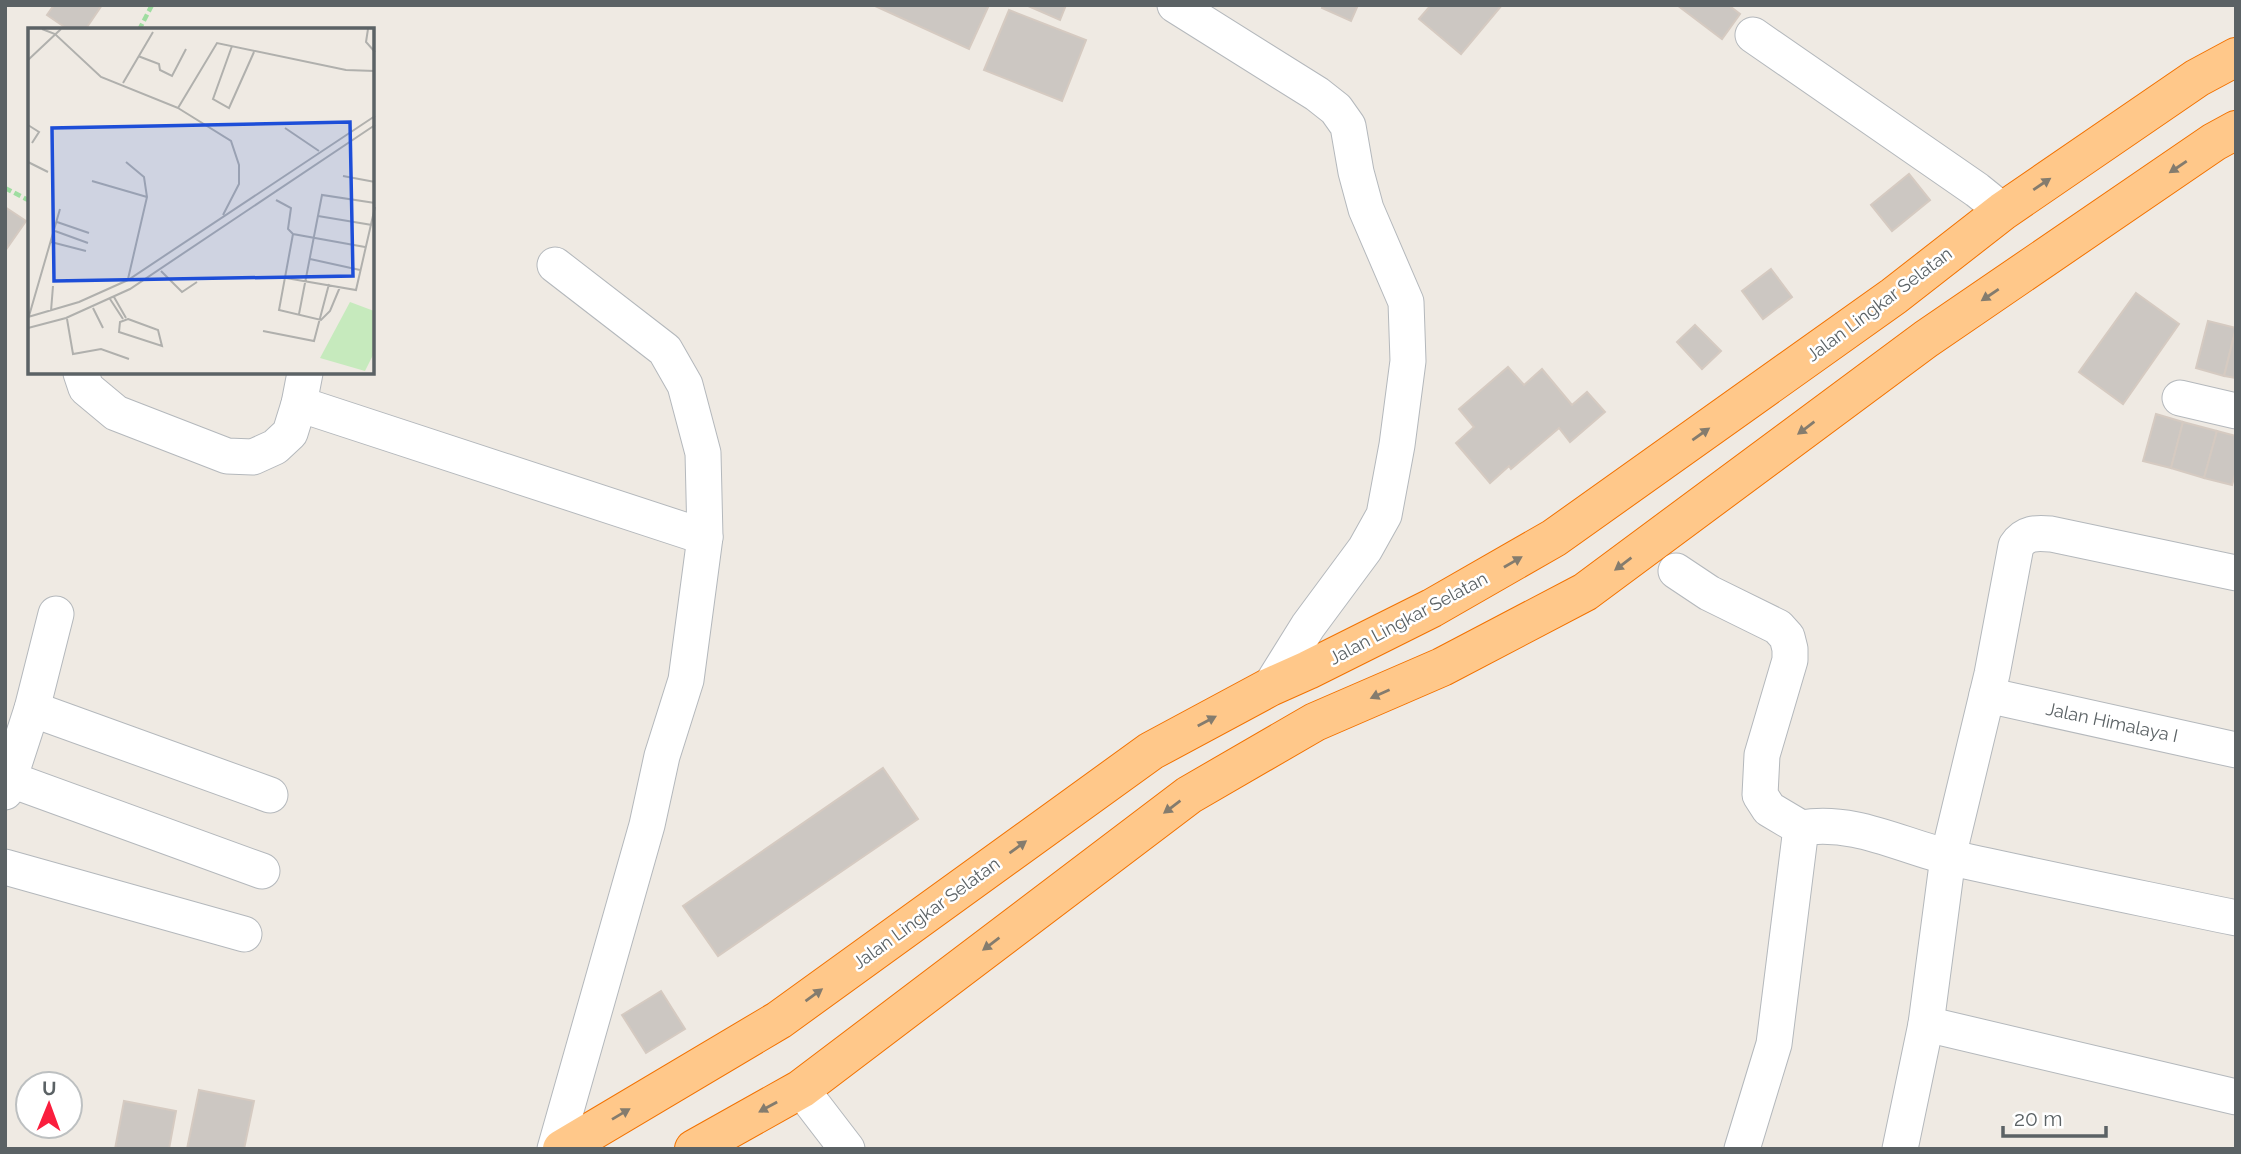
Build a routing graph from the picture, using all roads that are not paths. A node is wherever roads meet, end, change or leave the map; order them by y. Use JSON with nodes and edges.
{"nodes":[{"id":1,"x":1175,"y":5,"type":"edge"},
{"id":2,"x":1753,"y":35,"type":"dead end"},
{"id":3,"x":2236,"y":57,"type":"edge"},
{"id":4,"x":2236,"y":130,"type":"edge"},
{"id":5,"x":2003,"y":211,"type":"junction"},
{"id":6,"x":555,"y":265,"type":"dead end"},
{"id":7,"x":1894,"y":296,"type":"junction"},
{"id":8,"x":1926,"y":339,"type":"junction"},
{"id":9,"x":81,"y":374,"type":"edge"},
{"id":10,"x":302,"y":388,"type":"edge"},
{"id":11,"x":2180,"y":398,"type":"dead end"},
{"id":12,"x":2236,"y":411,"type":"edge"},
{"id":13,"x":705,"y":537,"type":"junction"},
{"id":14,"x":1676,"y":571,"type":"dead end"},
{"id":15,"x":2236,"y":573,"type":"edge"},
{"id":16,"x":56,"y":614,"type":"dead end"},
{"id":17,"x":1270,"y":687,"type":"junction"},
{"id":18,"x":1987,"y":695,"type":"junction"},
{"id":19,"x":32,"y":709,"type":"junction"},
{"id":20,"x":2236,"y":750,"type":"edge"},
{"id":21,"x":7,"y":785,"type":"edge"},
{"id":22,"x":270,"y":794,"type":"dead end"},
{"id":23,"x":1801,"y":828,"type":"junction"},
{"id":24,"x":1948,"y":857,"type":"junction"},
{"id":25,"x":5,"y":867,"type":"edge"},
{"id":26,"x":262,"y":871,"type":"dead end"},
{"id":27,"x":2236,"y":918,"type":"edge"},
{"id":28,"x":244,"y":934,"type":"dead end"},
{"id":29,"x":1926,"y":1024,"type":"junction"},
{"id":30,"x":801,"y":1089,"type":"junction"},
{"id":31,"x":2236,"y":1097,"type":"edge"},
{"id":32,"x":555,"y":1149,"type":"edge"},
{"id":33,"x":562,"y":1149,"type":"edge"},
{"id":34,"x":694,"y":1149,"type":"edge"},
{"id":35,"x":847,"y":1149,"type":"edge"},
{"id":36,"x":1742,"y":1149,"type":"edge"},
{"id":37,"x":1900,"y":1149,"type":"edge"}],
"edges":[{"from":1,"to":17,"type":"street"},
{"from":2,"to":5,"type":"street"},
{"from":5,"to":3,"type":"highway","name":"Jalan Lingkar Selatan","one_way":true},
{"from":4,"to":8,"type":"highway","one_way":true},
{"from":5,"to":7,"type":"highway","name":"Jalan Lingkar Selatan"},
{"from":6,"to":13,"type":"street"},
{"from":7,"to":8,"type":"highway"},
{"from":17,"to":7,"type":"highway","name":"Jalan Lingkar Selatan","one_way":true},
{"from":8,"to":30,"type":"highway","one_way":true},
{"from":9,"to":10,"type":"street"},
{"from":10,"to":13,"type":"street"},
{"from":11,"to":12,"type":"street"},
{"from":13,"to":32,"type":"street"},
{"from":14,"to":23,"type":"street"},
{"from":15,"to":18,"type":"street"},
{"from":16,"to":19,"type":"street"},
{"from":33,"to":17,"type":"highway","name":"Jalan Lingkar Selatan","one_way":true},
{"from":18,"to":20,"type":"street","name":"Jalan Himalaya I"},
{"from":18,"to":24,"type":"street"},
{"from":19,"to":21,"type":"street"},
{"from":19,"to":22,"type":"street"},
{"from":21,"to":26,"type":"street"},
{"from":23,"to":24,"type":"street"},
{"from":23,"to":36,"type":"street"},
{"from":24,"to":27,"type":"street"},
{"from":24,"to":29,"type":"street"},
{"from":25,"to":28,"type":"street"},
{"from":29,"to":31,"type":"street"},
{"from":29,"to":37,"type":"street"},
{"from":30,"to":34,"type":"highway","one_way":true},
{"from":30,"to":35,"type":"street"}]}
